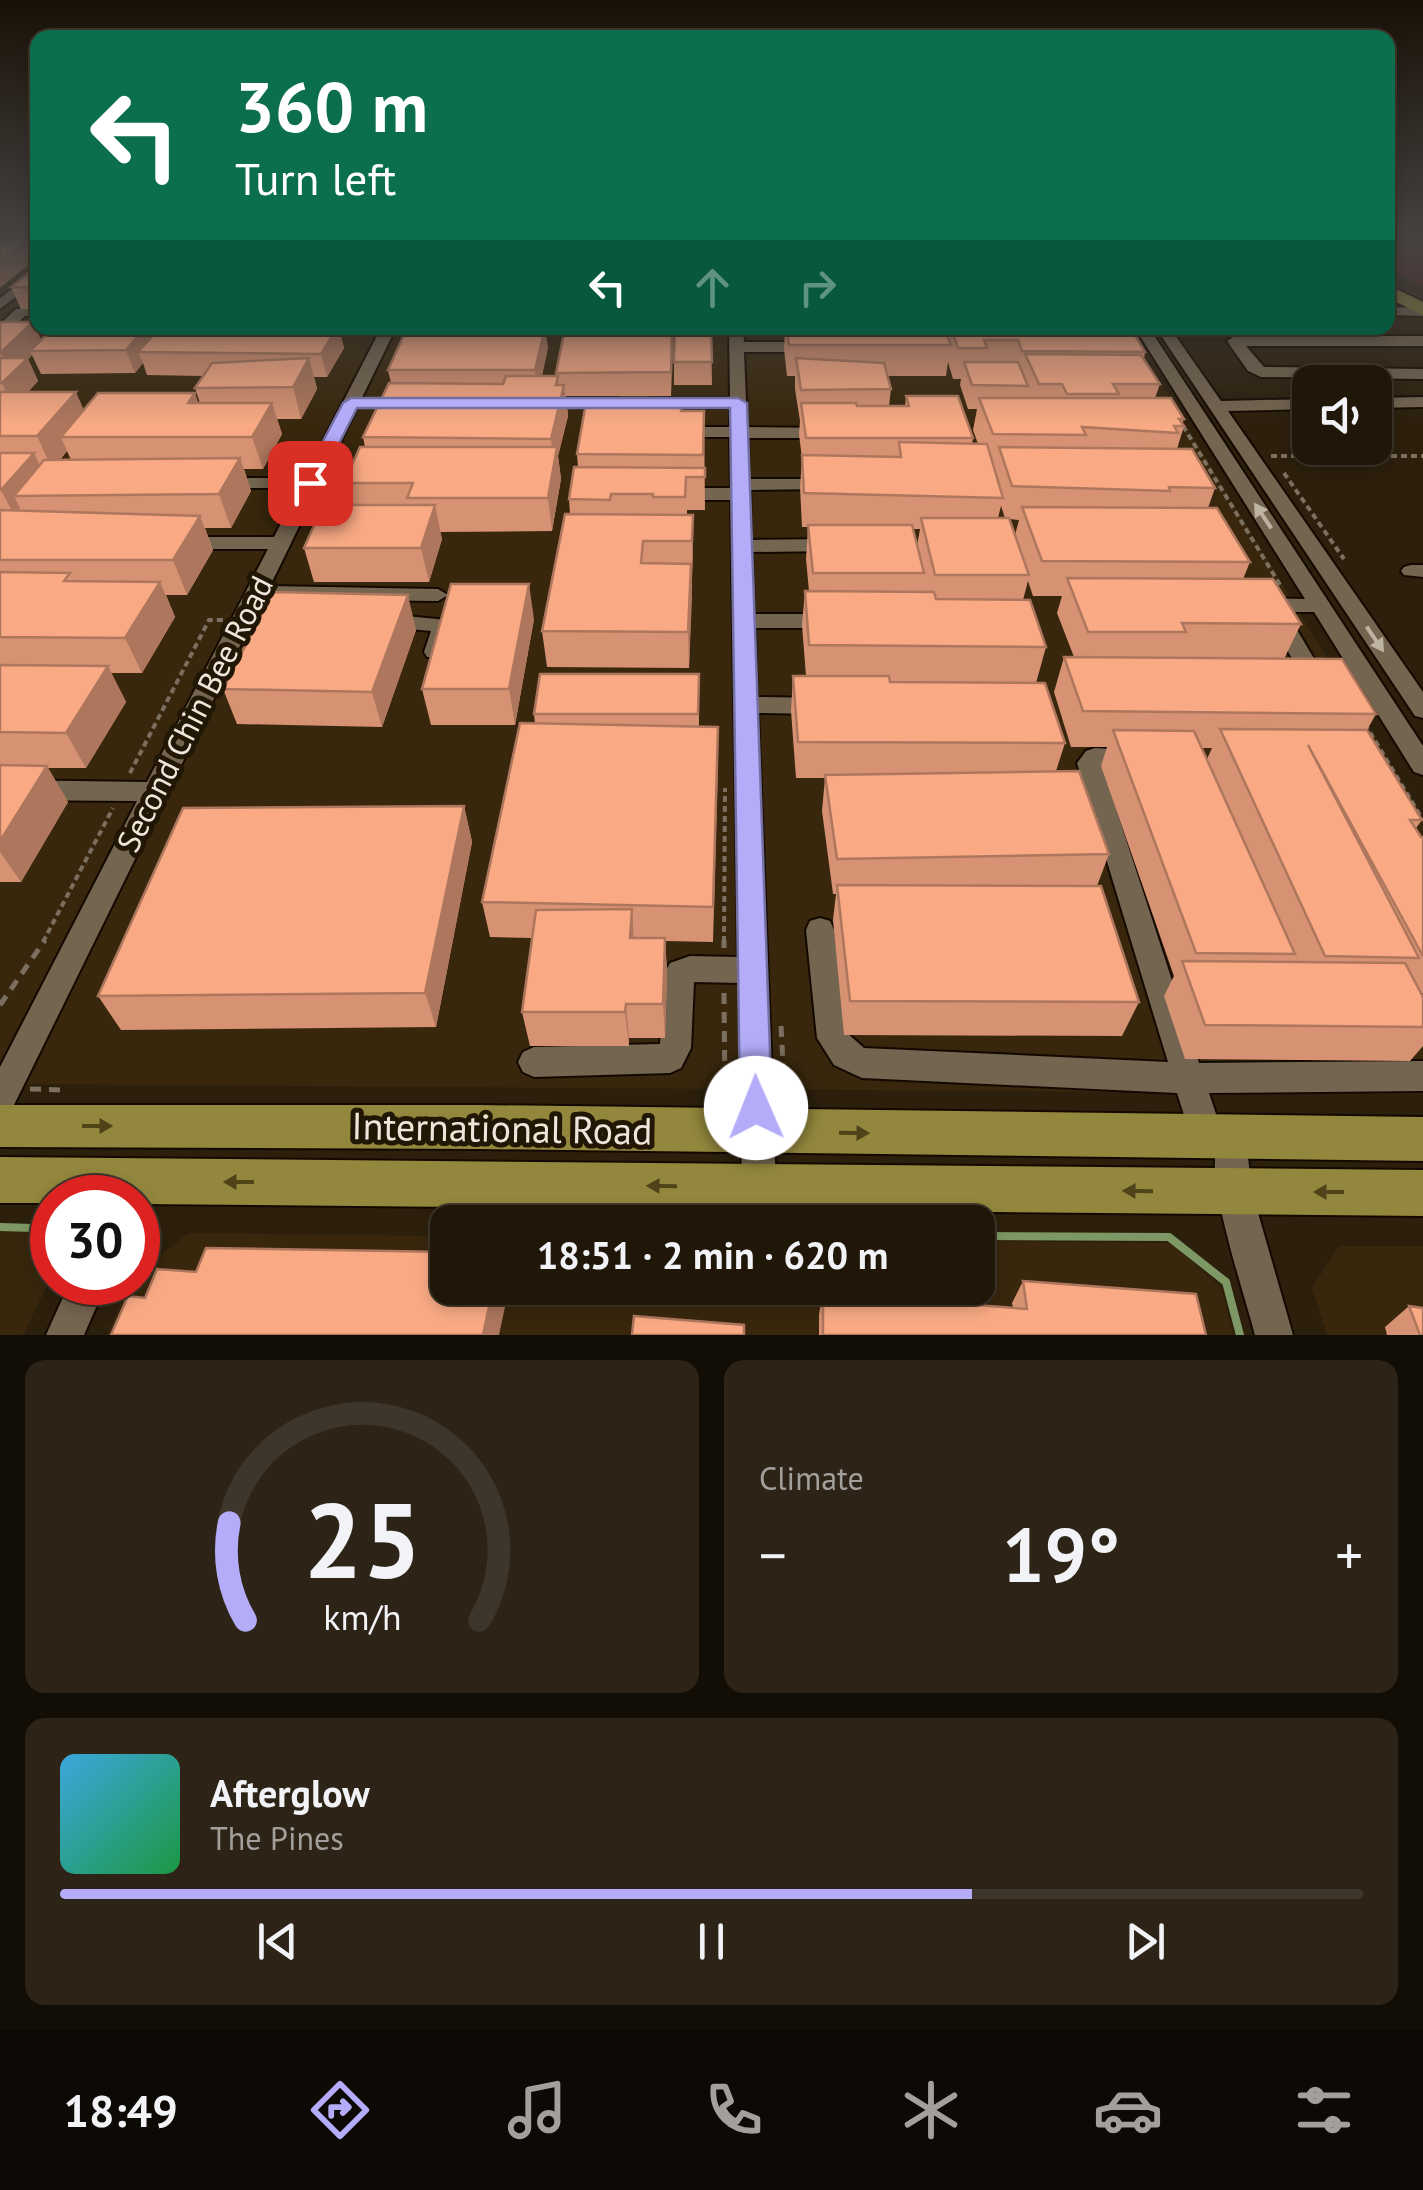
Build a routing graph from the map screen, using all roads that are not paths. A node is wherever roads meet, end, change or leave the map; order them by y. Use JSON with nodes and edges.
{"nodes":[{"id":1,"x":1395,"y":303,"type":"edge"},
{"id":2,"x":1420,"y":305,"type":"edge"},
{"id":3,"x":1395,"y":310,"type":"edge"},
{"id":4,"x":30,"y":311,"type":"edge"},
{"id":5,"x":2,"y":327,"type":"edge"},
{"id":6,"x":30,"y":327,"type":"edge"},
{"id":7,"x":386,"y":335,"type":"edge"},
{"id":8,"x":732,"y":335,"type":"edge"},
{"id":9,"x":746,"y":335,"type":"edge"},
{"id":10,"x":1141,"y":335,"type":"edge"},
{"id":11,"x":1167,"y":335,"type":"edge"},
{"id":12,"x":1309,"y":335,"type":"edge"},
{"id":13,"x":1336,"y":335,"type":"edge"},
{"id":14,"x":1423,"y":341,"type":"edge"},
{"id":15,"x":828,"y":347,"type":"edge"},
{"id":16,"x":1423,"y":374,"type":"edge"},
{"id":17,"x":1392,"y":402,"type":"edge"},
{"id":18,"x":1423,"y":402,"type":"edge"},
{"id":19,"x":528,"y":403,"type":"edge"},
{"id":20,"x":738,"y":403,"type":"junction"},
{"id":21,"x":1292,"y":406,"type":"edge"},
{"id":22,"x":1208,"y":413,"type":"junction"},
{"id":23,"x":1180,"y":420,"type":"edge"},
{"id":24,"x":654,"y":432,"type":"edge"},
{"id":25,"x":739,"y":432,"type":"junction"},
{"id":26,"x":852,"y":434,"type":"edge"},
{"id":27,"x":196,"y":483,"type":"edge"},
{"id":28,"x":310,"y":483,"type":"junction"},
{"id":29,"x":852,"y":484,"type":"edge"},
{"id":30,"x":740,"y":489,"type":"junction"},
{"id":31,"x":658,"y":494,"type":"edge"},
{"id":32,"x":292,"y":531,"type":"junction"},
{"id":33,"x":162,"y":543,"type":"edge"},
{"id":34,"x":850,"y":545,"type":"edge"},
{"id":35,"x":742,"y":546,"type":"junction"},
{"id":36,"x":256,"y":592,"type":"junction"},
{"id":37,"x":438,"y":594,"type":"dead end"},
{"id":38,"x":1321,"y":606,"type":"junction"},
{"id":39,"x":370,"y":621,"type":"edge"},
{"id":40,"x":744,"y":621,"type":"junction"},
{"id":41,"x":850,"y":622,"type":"edge"},
{"id":42,"x":431,"y":666,"type":"edge"},
{"id":43,"x":1364,"y":673,"type":"junction"},
{"id":44,"x":746,"y":705,"type":"junction"},
{"id":45,"x":838,"y":706,"type":"edge"},
{"id":46,"x":1423,"y":710,"type":"edge"},
{"id":47,"x":1170,"y":757,"type":"edge"},
{"id":48,"x":1423,"y":766,"type":"edge"},
{"id":49,"x":0,"y":790,"type":"edge"},
{"id":50,"x":156,"y":792,"type":"junction"},
{"id":51,"x":820,"y":930,"type":"dead end"},
{"id":52,"x":752,"y":970,"type":"junction"},
{"id":53,"x":534,"y":1062,"type":"dead end"},
{"id":54,"x":1423,"y":1076,"type":"edge"},
{"id":55,"x":1188,"y":1078,"type":"junction"},
{"id":56,"x":0,"y":1100,"type":"edge"},
{"id":57,"x":0,"y":1126,"type":"edge"},
{"id":58,"x":756,"y":1132,"type":"junction"},
{"id":59,"x":1223,"y":1137,"type":"junction"},
{"id":60,"x":1423,"y":1139,"type":"edge"},
{"id":61,"x":0,"y":1180,"type":"edge"},
{"id":62,"x":30,"y":1182,"type":"edge"},
{"id":63,"x":759,"y":1188,"type":"junction"},
{"id":64,"x":160,"y":1190,"type":"edge"},
{"id":65,"x":1235,"y":1192,"type":"junction"},
{"id":66,"x":1423,"y":1193,"type":"edge"},
{"id":67,"x":79,"y":1305,"type":"edge"},
{"id":68,"x":65,"y":1335,"type":"edge"},
{"id":69,"x":1274,"y":1335,"type":"edge"}],
"edges":[{"from":1,"to":2,"type":"street"},
{"from":2,"to":3,"type":"street"},
{"from":4,"to":5,"type":"street"},
{"from":5,"to":6,"type":"street"},
{"from":7,"to":28,"type":"street","name":"Second Chin Bee Road"},
{"from":8,"to":20,"type":"street"},
{"from":9,"to":15,"type":"street"},
{"from":10,"to":22,"type":"street"},
{"from":11,"to":22,"type":"street"},
{"from":12,"to":16,"type":"street"},
{"from":13,"to":14,"type":"street"},
{"from":17,"to":18,"type":"street"},
{"from":19,"to":20,"type":"street"},
{"from":20,"to":25,"type":"street"},
{"from":21,"to":22,"type":"street"},
{"from":22,"to":23,"type":"street"},
{"from":38,"to":22,"type":"street","one_way":true},
{"from":22,"to":46,"type":"street","one_way":true},
{"from":24,"to":25,"type":"street"},
{"from":25,"to":26,"type":"street"},
{"from":25,"to":30,"type":"street"},
{"from":27,"to":28,"type":"street"},
{"from":28,"to":32,"type":"street","name":"Second Chin Bee Road"},
{"from":29,"to":30,"type":"street"},
{"from":30,"to":31,"type":"street"},
{"from":30,"to":35,"type":"street"},
{"from":32,"to":33,"type":"street"},
{"from":32,"to":36,"type":"street","name":"Second Chin Bee Road"},
{"from":34,"to":35,"type":"street"},
{"from":35,"to":40,"type":"street"},
{"from":36,"to":37,"type":"street"},
{"from":36,"to":50,"type":"street","name":"Second Chin Bee Road"},
{"from":38,"to":43,"type":"street"},
{"from":38,"to":43,"type":"street"},
{"from":39,"to":42,"type":"street"},
{"from":40,"to":41,"type":"street"},
{"from":40,"to":44,"type":"street"},
{"from":43,"to":48,"type":"street"},
{"from":44,"to":45,"type":"street"},
{"from":44,"to":52,"type":"street"},
{"from":47,"to":55,"type":"street"},
{"from":49,"to":50,"type":"street"},
{"from":50,"to":56,"type":"street","name":"Second Chin Bee Road"},
{"from":51,"to":55,"type":"street"},
{"from":52,"to":53,"type":"street"},
{"from":52,"to":58,"type":"street"},
{"from":54,"to":55,"type":"street"},
{"from":55,"to":59,"type":"street"},
{"from":57,"to":58,"type":"main road","name":"International Road","one_way":true},
{"from":58,"to":59,"type":"main road","name":"International Road","one_way":true},
{"from":58,"to":63,"type":"street"},
{"from":59,"to":60,"type":"main road","name":"International Road"},
{"from":59,"to":65,"type":"street"},
{"from":61,"to":62,"type":"main road","name":"International Road"},
{"from":63,"to":64,"type":"main road","name":"International Road","one_way":true},
{"from":65,"to":63,"type":"main road","name":"International Road","one_way":true},
{"from":66,"to":65,"type":"main road","name":"International Road","one_way":true},
{"from":65,"to":69,"type":"street"},
{"from":67,"to":68,"type":"street"}]}
